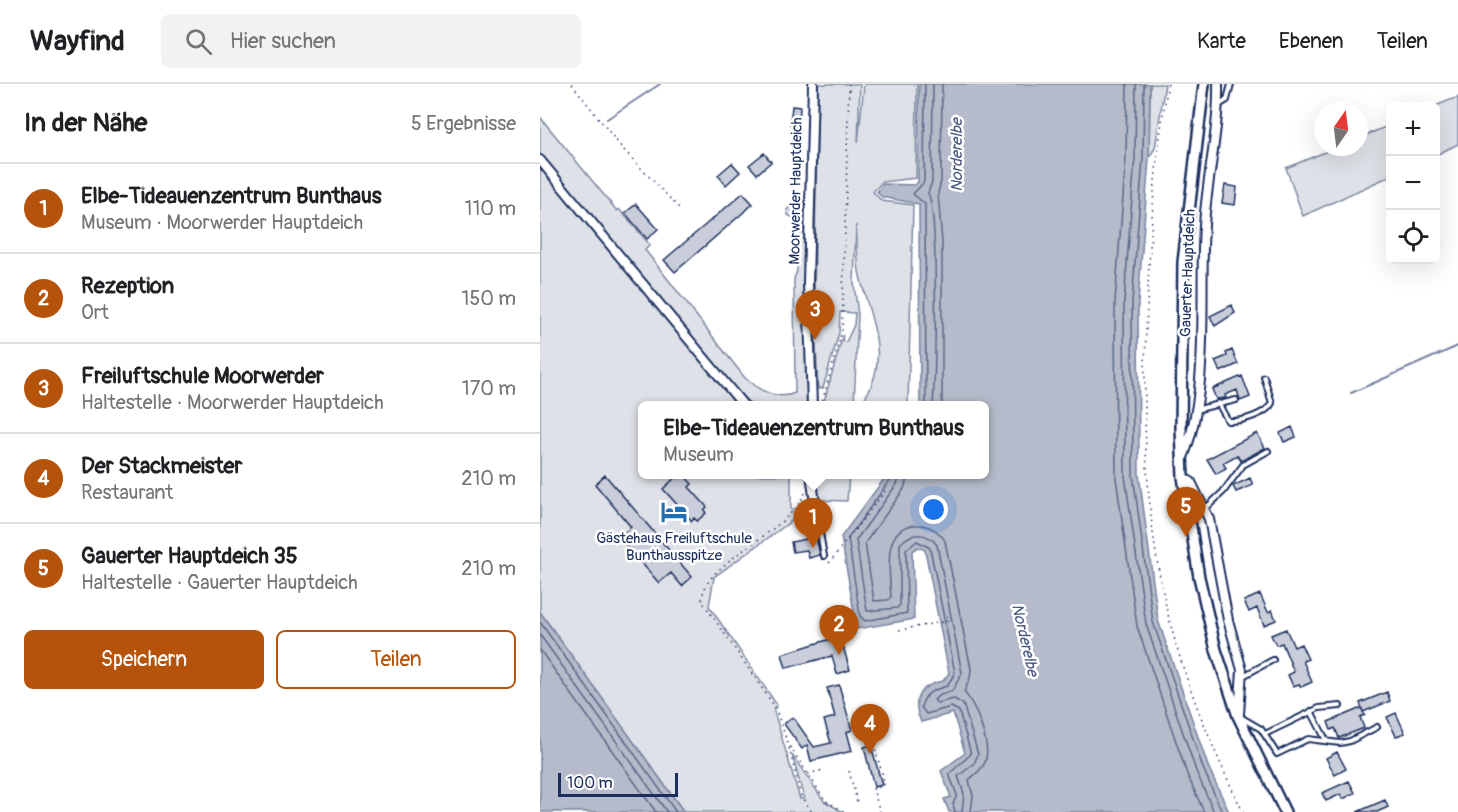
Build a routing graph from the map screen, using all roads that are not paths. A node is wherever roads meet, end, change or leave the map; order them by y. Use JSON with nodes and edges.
{"nodes":[{"id":1,"x":813,"y":84,"type":"edge"},
{"id":2,"x":1204,"y":84,"type":"edge"},
{"id":3,"x":1218,"y":84,"type":"edge"},
{"id":4,"x":1231,"y":84,"type":"edge"},
{"id":5,"x":1219,"y":105,"type":"junction"},
{"id":6,"x":540,"y":160,"type":"edge"},
{"id":7,"x":1264,"y":377,"type":"dead end"},
{"id":8,"x":1236,"y":400,"type":"dead end"},
{"id":9,"x":741,"y":401,"type":"edge"},
{"id":10,"x":812,"y":401,"type":"edge"},
{"id":11,"x":1218,"y":403,"type":"junction"},
{"id":12,"x":1198,"y":409,"type":"junction"},
{"id":13,"x":1268,"y":451,"type":"dead end"},
{"id":14,"x":1182,"y":461,"type":"junction"},
{"id":15,"x":1183,"y":477,"type":"junction"},
{"id":16,"x":812,"y":479,"type":"edge"},
{"id":17,"x":815,"y":503,"type":"joint"},
{"id":18,"x":1206,"y":508,"type":"junction"},
{"id":19,"x":824,"y":556,"type":"dead end"},
{"id":20,"x":1273,"y":660,"type":"dead end"},
{"id":21,"x":1242,"y":677,"type":"junction"},
{"id":22,"x":1340,"y":706,"type":"dead end"},
{"id":23,"x":1311,"y":711,"type":"junction"},
{"id":24,"x":1238,"y":716,"type":"junction"},
{"id":25,"x":1377,"y":727,"type":"dead end"},
{"id":26,"x":1265,"y":734,"type":"junction"},
{"id":27,"x":1326,"y":740,"type":"junction"},
{"id":28,"x":1285,"y":812,"type":"edge"}],
"edges":[{"from":1,"to":10,"type":"street","name":"Moorwerder Hauptdeich"},
{"from":2,"to":14,"type":"street","name":"Gauerter Hauptdeich"},
{"from":3,"to":5,"type":"street","name":"Gauerter Hauptdeich"},
{"from":4,"to":5,"type":"lane"},
{"from":5,"to":12,"type":"street","name":"Gauerter Hauptdeich"},
{"from":6,"to":9,"type":"street"},
{"from":7,"to":11,"type":"lane"},
{"from":8,"to":11,"type":"lane"},
{"from":11,"to":12,"type":"lane"},
{"from":12,"to":14,"type":"street","name":"Gauerter Hauptdeich"},
{"from":13,"to":18,"type":"lane"},
{"from":14,"to":15,"type":"street","name":"Gauerter Hauptdeich"},
{"from":15,"to":18,"type":"street"},
{"from":15,"to":24,"type":"street","name":"Gauerter Hauptdeich"},
{"from":16,"to":17,"type":"street"},
{"from":17,"to":19,"type":"lane"},
{"from":18,"to":21,"type":"street"},
{"from":20,"to":21,"type":"lane"},
{"from":21,"to":24,"type":"street"},
{"from":22,"to":23,"type":"lane"},
{"from":23,"to":26,"type":"lane"},
{"from":23,"to":27,"type":"lane"},
{"from":24,"to":26,"type":"lane"},
{"from":24,"to":28,"type":"street","name":"Gauerter Hauptdeich"},
{"from":25,"to":27,"type":"lane"},
{"from":26,"to":27,"type":"lane"}]}
